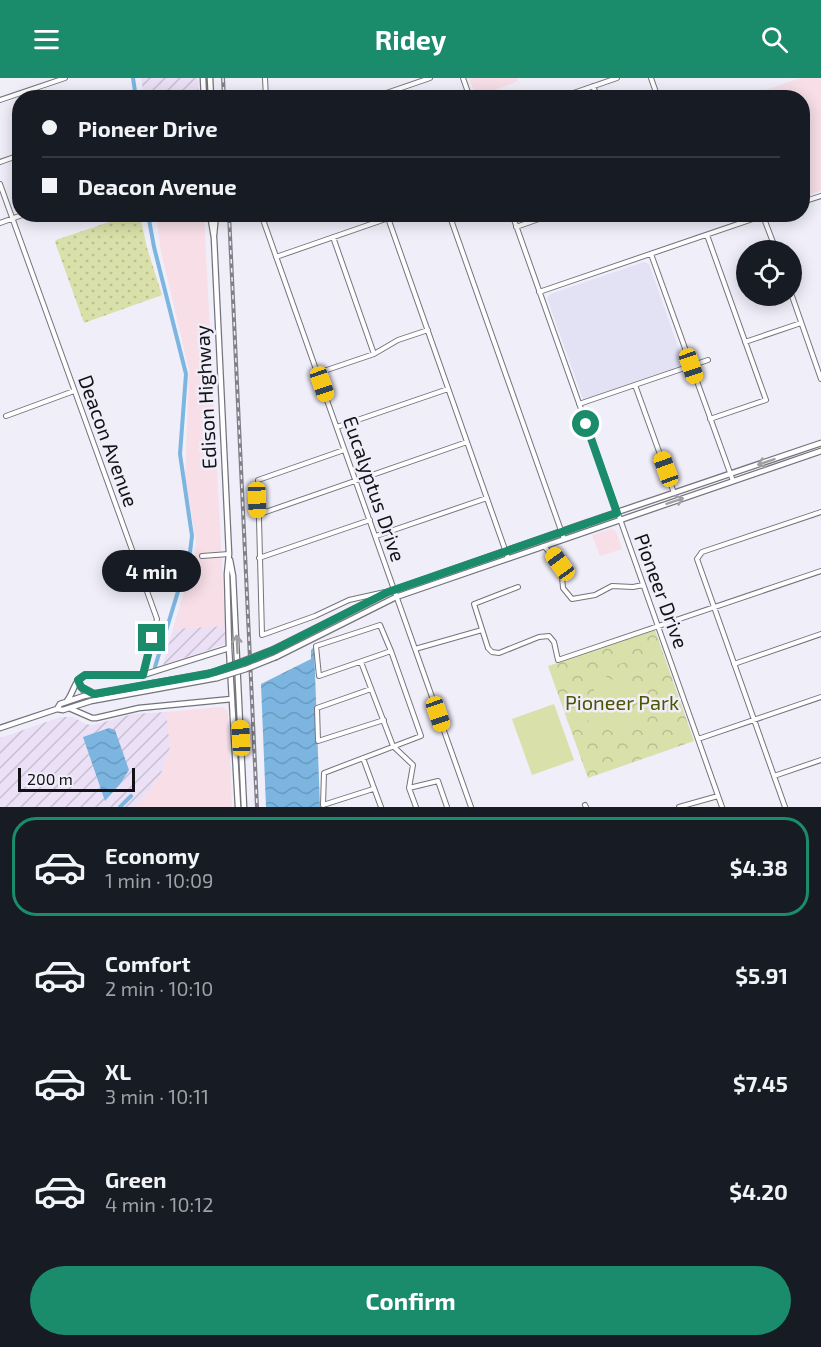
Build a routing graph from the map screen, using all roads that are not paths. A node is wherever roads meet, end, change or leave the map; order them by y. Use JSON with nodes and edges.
{"nodes":[{"id":1,"x":65,"y":78,"type":"edge"},
{"id":2,"x":403,"y":78,"type":"edge"},
{"id":3,"x":430,"y":78,"type":"edge"},
{"id":4,"x":617,"y":78,"type":"edge"},
{"id":5,"x":406,"y":86,"type":"junction"},
{"id":6,"x":594,"y":86,"type":"junction"},
{"id":7,"x":30,"y":90,"type":"edge"},
{"id":8,"x":395,"y":90,"type":"edge"},
{"id":9,"x":582,"y":90,"type":"edge"},
{"id":10,"x":595,"y":90,"type":"edge"},
{"id":11,"x":0,"y":184,"type":"edge"},
{"id":12,"x":12,"y":216,"type":"edge"},
{"id":13,"x":14,"y":222,"type":"edge"},
{"id":14,"x":211,"y":222,"type":"edge"},
{"id":15,"x":215,"y":222,"type":"edge"},
{"id":16,"x":264,"y":222,"type":"edge"},
{"id":17,"x":379,"y":222,"type":"edge"},
{"id":18,"x":389,"y":222,"type":"edge"},
{"id":19,"x":452,"y":222,"type":"edge"},
{"id":20,"x":514,"y":222,"type":"edge"},
{"id":21,"x":530,"y":222,"type":"edge"},
{"id":22,"x":745,"y":222,"type":"edge"},
{"id":23,"x":767,"y":222,"type":"edge"},
{"id":24,"x":516,"y":227,"type":"junction"},
{"id":25,"x":707,"y":235,"type":"junction"},
{"id":26,"x":333,"y":237,"type":"junction"},
{"id":27,"x":214,"y":238,"type":"junction"},
{"id":28,"x":773,"y":240,"type":"edge"},
{"id":29,"x":651,"y":254,"type":"junction"},
{"id":30,"x":276,"y":257,"type":"junction"},
{"id":31,"x":539,"y":292,"type":"junction"},
{"id":32,"x":795,"y":306,"type":"edge"},
{"id":33,"x":801,"y":322,"type":"junction"},
{"id":34,"x":428,"y":330,"type":"junction"},
{"id":35,"x":745,"y":342,"type":"junction"},
{"id":36,"x":374,"y":354,"type":"junction"},
{"id":37,"x":708,"y":360,"type":"dead end"},
{"id":38,"x":691,"y":366,"type":"junction"},
{"id":39,"x":318,"y":373,"type":"junction"},
{"id":40,"x":821,"y":379,"type":"edge"},
{"id":41,"x":635,"y":385,"type":"junction"},
{"id":42,"x":448,"y":389,"type":"junction"},
{"id":43,"x":74,"y":391,"type":"junction"},
{"id":44,"x":579,"y":404,"type":"junction"},
{"id":45,"x":6,"y":416,"type":"dead end"},
{"id":46,"x":710,"y":419,"type":"junction"},
{"id":47,"x":337,"y":427,"type":"junction"},
{"id":48,"x":467,"y":442,"type":"junction"},
{"id":49,"x":821,"y":443,"type":"edge"},
{"id":50,"x":344,"y":450,"type":"junction"},
{"id":51,"x":821,"y":451,"type":"edge"},
{"id":52,"x":731,"y":474,"type":"junction"},
{"id":53,"x":356,"y":480,"type":"junction"},
{"id":54,"x":733,"y":481,"type":"junction"},
{"id":55,"x":674,"y":493,"type":"junction"},
{"id":56,"x":487,"y":498,"type":"junction"},
{"id":57,"x":821,"y":512,"type":"edge"},
{"id":58,"x":617,"y":513,"type":"junction"},
{"id":59,"x":257,"y":515,"type":"junction"},
{"id":60,"x":370,"y":520,"type":"junction"},
{"id":61,"x":620,"y":520,"type":"junction"},
{"id":62,"x":561,"y":531,"type":"junction"},
{"id":63,"x":375,"y":536,"type":"junction"},
{"id":64,"x":564,"y":539,"type":"junction"},
{"id":65,"x":544,"y":546,"type":"junction"},
{"id":66,"x":506,"y":551,"type":"junction"},
{"id":67,"x":229,"y":554,"type":"junction"},
{"id":68,"x":202,"y":556,"type":"dead end"},
{"id":69,"x":259,"y":558,"type":"junction"},
{"id":70,"x":508,"y":558,"type":"junction"},
{"id":71,"x":821,"y":571,"type":"edge"},
{"id":72,"x":643,"y":585,"type":"junction"},
{"id":73,"x":518,"y":588,"type":"dead end"},
{"id":74,"x":391,"y":591,"type":"junction"},
{"id":75,"x":396,"y":597,"type":"junction"},
{"id":76,"x":714,"y":607,"type":"junction"},
{"id":77,"x":657,"y":626,"type":"junction"},
{"id":78,"x":482,"y":630,"type":"junction"},
{"id":79,"x":821,"y":634,"type":"edge"},
{"id":80,"x":229,"y":648,"type":"junction"},
{"id":81,"x":415,"y":648,"type":"junction"},
{"id":82,"x":391,"y":651,"type":"junction"},
{"id":83,"x":361,"y":662,"type":"junction"},
{"id":84,"x":734,"y":664,"type":"junction"},
{"id":85,"x":143,"y":675,"type":"junction"},
{"id":86,"x":78,"y":680,"type":"junction"},
{"id":87,"x":371,"y":689,"type":"junction"},
{"id":88,"x":94,"y":694,"type":"junction"},
{"id":89,"x":821,"y":697,"type":"edge"},
{"id":90,"x":232,"y":699,"type":"junction"},
{"id":91,"x":67,"y":701,"type":"junction"},
{"id":92,"x":89,"y":701,"type":"junction"},
{"id":93,"x":69,"y":708,"type":"junction"},
{"id":94,"x":57,"y":709,"type":"junction"},
{"id":95,"x":87,"y":716,"type":"junction"},
{"id":96,"x":384,"y":720,"type":"junction"},
{"id":97,"x":754,"y":720,"type":"junction"},
{"id":98,"x":0,"y":728,"type":"edge"},
{"id":99,"x":698,"y":739,"type":"junction"},
{"id":100,"x":393,"y":746,"type":"junction"},
{"id":101,"x":363,"y":758,"type":"junction"},
{"id":102,"x":821,"y":760,"type":"edge"},
{"id":103,"x":774,"y":776,"type":"junction"},
{"id":104,"x":409,"y":788,"type":"junction"},
{"id":105,"x":373,"y":789,"type":"junction"},
{"id":106,"x":718,"y":796,"type":"junction"},
{"id":107,"x":238,"y":807,"type":"edge"},
{"id":108,"x":244,"y":807,"type":"edge"},
{"id":109,"x":381,"y":807,"type":"edge"},
{"id":110,"x":416,"y":807,"type":"edge"},
{"id":111,"x":447,"y":807,"type":"edge"},
{"id":112,"x":471,"y":807,"type":"edge"},
{"id":113,"x":679,"y":807,"type":"edge"},
{"id":114,"x":722,"y":807,"type":"edge"},
{"id":115,"x":785,"y":807,"type":"edge"}],
"edges":[{"from":1,"to":7,"type":"street"},
{"from":2,"to":5,"type":"street"},
{"from":3,"to":5,"type":"street"},
{"from":4,"to":6,"type":"street"},
{"from":5,"to":8,"type":"street"},
{"from":6,"to":9,"type":"street"},
{"from":6,"to":10,"type":"street"},
{"from":11,"to":12,"type":"street","name":"Deacon Avenue"},
{"from":13,"to":43,"type":"street","name":"Deacon Avenue"},
{"from":14,"to":27,"type":"main road","name":"Edison Highway"},
{"from":15,"to":27,"type":"main road","name":"Edison Highway"},
{"from":16,"to":30,"type":"street","name":"Eucalyptus Drive"},
{"from":17,"to":26,"type":"street"},
{"from":18,"to":34,"type":"street"},
{"from":19,"to":62,"type":"street"},
{"from":20,"to":24,"type":"street","name":"Pioneer Drive"},
{"from":21,"to":24,"type":"street"},
{"from":22,"to":25,"type":"street"},
{"from":23,"to":28,"type":"street"},
{"from":24,"to":31,"type":"street","name":"Pioneer Drive"},
{"from":25,"to":29,"type":"street"},
{"from":25,"to":35,"type":"street"},
{"from":26,"to":30,"type":"street"},
{"from":26,"to":36,"type":"street"},
{"from":27,"to":67,"type":"main road","name":"Edison Highway"},
{"from":29,"to":31,"type":"street"},
{"from":29,"to":38,"type":"street"},
{"from":30,"to":39,"type":"street","name":"Eucalyptus Drive"},
{"from":31,"to":44,"type":"street","name":"Pioneer Drive"},
{"from":32,"to":33,"type":"street"},
{"from":33,"to":35,"type":"street"},
{"from":33,"to":40,"type":"street"},
{"from":34,"to":36,"type":"street"},
{"from":34,"to":42,"type":"street"},
{"from":35,"to":46,"type":"street"},
{"from":36,"to":39,"type":"street"},
{"from":37,"to":38,"type":"street"},
{"from":38,"to":41,"type":"street"},
{"from":38,"to":46,"type":"street"},
{"from":39,"to":47,"type":"street","name":"Eucalyptus Drive"},
{"from":41,"to":44,"type":"street"},
{"from":41,"to":55,"type":"street"},
{"from":42,"to":47,"type":"street"},
{"from":42,"to":48,"type":"street"},
{"from":43,"to":45,"type":"street"},
{"from":43,"to":85,"type":"street","name":"Deacon Avenue"},
{"from":44,"to":58,"type":"street","name":"Pioneer Drive"},
{"from":46,"to":52,"type":"street"},
{"from":47,"to":50,"type":"street","name":"Eucalyptus Drive"},
{"from":48,"to":53,"type":"street"},
{"from":48,"to":56,"type":"street"},
{"from":49,"to":52,"type":"main road","one_way":true},
{"from":50,"to":53,"type":"street","name":"Eucalyptus Drive"},
{"from":50,"to":59,"type":"street"},
{"from":51,"to":54,"type":"main road"},
{"from":52,"to":54,"type":"street"},
{"from":52,"to":55,"type":"main road"},
{"from":53,"to":59,"type":"street"},
{"from":53,"to":60,"type":"street","name":"Eucalyptus Drive"},
{"from":61,"to":54,"type":"main road","one_way":true},
{"from":55,"to":58,"type":"main road"},
{"from":56,"to":63,"type":"street"},
{"from":56,"to":66,"type":"street"},
{"from":57,"to":76,"type":"street"},
{"from":58,"to":61,"type":"street","name":"Pioneer Drive"},
{"from":58,"to":62,"type":"main road"},
{"from":59,"to":69,"type":"street"},
{"from":60,"to":63,"type":"street","name":"Eucalyptus Drive"},
{"from":60,"to":69,"type":"street"},
{"from":61,"to":64,"type":"main road"},
{"from":61,"to":72,"type":"street","name":"Pioneer Drive"},
{"from":62,"to":64,"type":"street"},
{"from":62,"to":66,"type":"main road"},
{"from":63,"to":74,"type":"street","name":"Eucalyptus Drive"},
{"from":64,"to":65,"type":"main road"},
{"from":65,"to":70,"type":"main road"},
{"from":65,"to":72,"type":"street"},
{"from":66,"to":70,"type":"street"},
{"from":66,"to":74,"type":"main road"},
{"from":67,"to":68,"type":"street"},
{"from":67,"to":80,"type":"main road","name":"Edison Highway"},
{"from":108,"to":67,"type":"main road","name":"Edison Highway","one_way":true},
{"from":69,"to":74,"type":"street"},
{"from":70,"to":75,"type":"main road"},
{"from":71,"to":76,"type":"street"},
{"from":72,"to":77,"type":"street","name":"Pioneer Drive"},
{"from":73,"to":78,"type":"street"},
{"from":74,"to":75,"type":"street","name":"Eucalyptus Drive"},
{"from":74,"to":88,"type":"main road","bridge":true},
{"from":75,"to":81,"type":"street","name":"Eucalyptus Drive"},
{"from":75,"to":92,"type":"main road","bridge":true},
{"from":76,"to":77,"type":"street"},
{"from":76,"to":84,"type":"street"},
{"from":77,"to":78,"type":"street"},
{"from":77,"to":99,"type":"street","name":"Pioneer Drive"},
{"from":78,"to":81,"type":"street"},
{"from":79,"to":84,"type":"street"},
{"from":80,"to":85,"type":"main road"},
{"from":80,"to":90,"type":"main road","name":"Edison Highway"},
{"from":81,"to":112,"type":"street","name":"Eucalyptus Drive"},
{"from":82,"to":83,"type":"street"},
{"from":82,"to":83,"type":"street"},
{"from":82,"to":100,"type":"street"},
{"from":83,"to":87,"type":"street"},
{"from":84,"to":97,"type":"street"},
{"from":85,"to":86,"type":"main road"},
{"from":86,"to":88,"type":"main road"},
{"from":86,"to":91,"type":"main road"},
{"from":87,"to":96,"type":"street"},
{"from":87,"to":96,"type":"street"},
{"from":88,"to":91,"type":"main road"},
{"from":89,"to":97,"type":"street"},
{"from":90,"to":95,"type":"main road"},
{"from":90,"to":107,"type":"main road","name":"Edison Highway"},
{"from":91,"to":94,"type":"main road"},
{"from":92,"to":93,"type":"main road"},
{"from":92,"to":95,"type":"main road"},
{"from":93,"to":94,"type":"main road"},
{"from":93,"to":95,"type":"main road"},
{"from":94,"to":98,"type":"main road"},
{"from":96,"to":100,"type":"street"},
{"from":97,"to":99,"type":"street"},
{"from":97,"to":103,"type":"street"},
{"from":99,"to":106,"type":"street","name":"Pioneer Drive"},
{"from":100,"to":101,"type":"street"},
{"from":100,"to":104,"type":"street"},
{"from":101,"to":105,"type":"street"},
{"from":101,"to":105,"type":"street"},
{"from":102,"to":103,"type":"street"},
{"from":103,"to":115,"type":"street"},
{"from":104,"to":110,"type":"street"},
{"from":104,"to":111,"type":"street"},
{"from":105,"to":109,"type":"street"},
{"from":106,"to":113,"type":"street"},
{"from":106,"to":114,"type":"street","name":"Pioneer Drive"}]}
